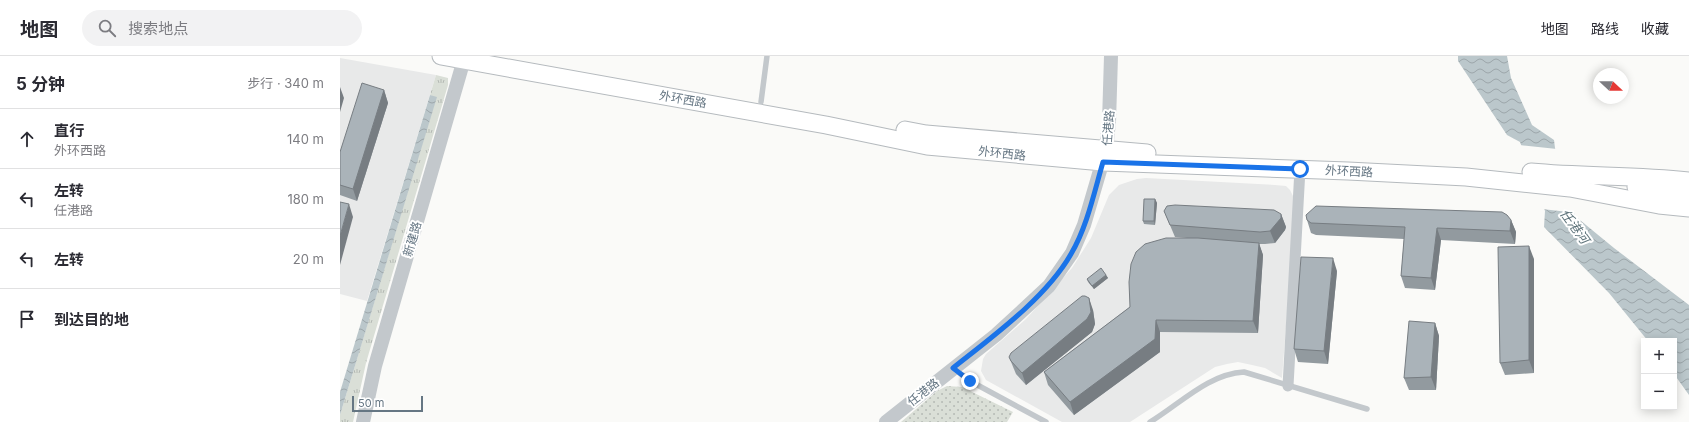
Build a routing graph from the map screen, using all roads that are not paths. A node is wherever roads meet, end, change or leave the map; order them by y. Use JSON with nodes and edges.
{"nodes":[{"id":1,"x":441,"y":56,"type":"edge"},
{"id":2,"x":502,"y":56,"type":"edge"},
{"id":3,"x":767,"y":56,"type":"edge"},
{"id":4,"x":1111,"y":56,"type":"edge"},
{"id":5,"x":464,"y":58,"type":"edge"},
{"id":6,"x":762,"y":102,"type":"junction"},
{"id":7,"x":1104,"y":156,"type":"junction"},
{"id":8,"x":1300,"y":169,"type":"junction"},
{"id":9,"x":1519,"y":176,"type":"junction"},
{"id":10,"x":1569,"y":181,"type":"junction"},
{"id":11,"x":1689,"y":181,"type":"edge"},
{"id":12,"x":1689,"y":194,"type":"edge"},
{"id":13,"x":1689,"y":208,"type":"edge"},
{"id":14,"x":953,"y":368,"type":"junction"},
{"id":15,"x":1288,"y":386,"type":"junction"},
{"id":16,"x":1367,"y":409,"type":"dead end"},
{"id":17,"x":363,"y":422,"type":"edge"},
{"id":18,"x":886,"y":422,"type":"edge"},
{"id":19,"x":1046,"y":422,"type":"edge"},
{"id":20,"x":1150,"y":422,"type":"edge"}],
"edges":[{"from":1,"to":5,"type":"main road","name":"外环西路"},
{"from":2,"to":6,"type":"main road","name":"外环西路"},
{"from":3,"to":6,"type":"lane"},
{"from":4,"to":7,"type":"street","name":"任港路"},
{"from":5,"to":7,"type":"main road","name":"外环西路"},
{"from":5,"to":17,"type":"street","name":"新建路"},
{"from":6,"to":7,"type":"main road","name":"外环西路"},
{"from":7,"to":8,"type":"main road","name":"外环西路"},
{"from":7,"to":9,"type":"main road","name":"外环西路"},
{"from":7,"to":14,"type":"street","name":"任港路"},
{"from":8,"to":9,"type":"main road","name":"外环西路"},
{"from":8,"to":15,"type":"street"},
{"from":9,"to":10,"type":"main road","name":"外环西路"},
{"from":10,"to":11,"type":"main road","name":"外环西路"},
{"from":10,"to":12,"type":"main road","name":"外环西路"},
{"from":10,"to":13,"type":"main road","name":"外环西路"},
{"from":14,"to":18,"type":"street","name":"任港路"},
{"from":14,"to":19,"type":"lane"},
{"from":15,"to":16,"type":"lane"},
{"from":15,"to":20,"type":"lane"}]}
